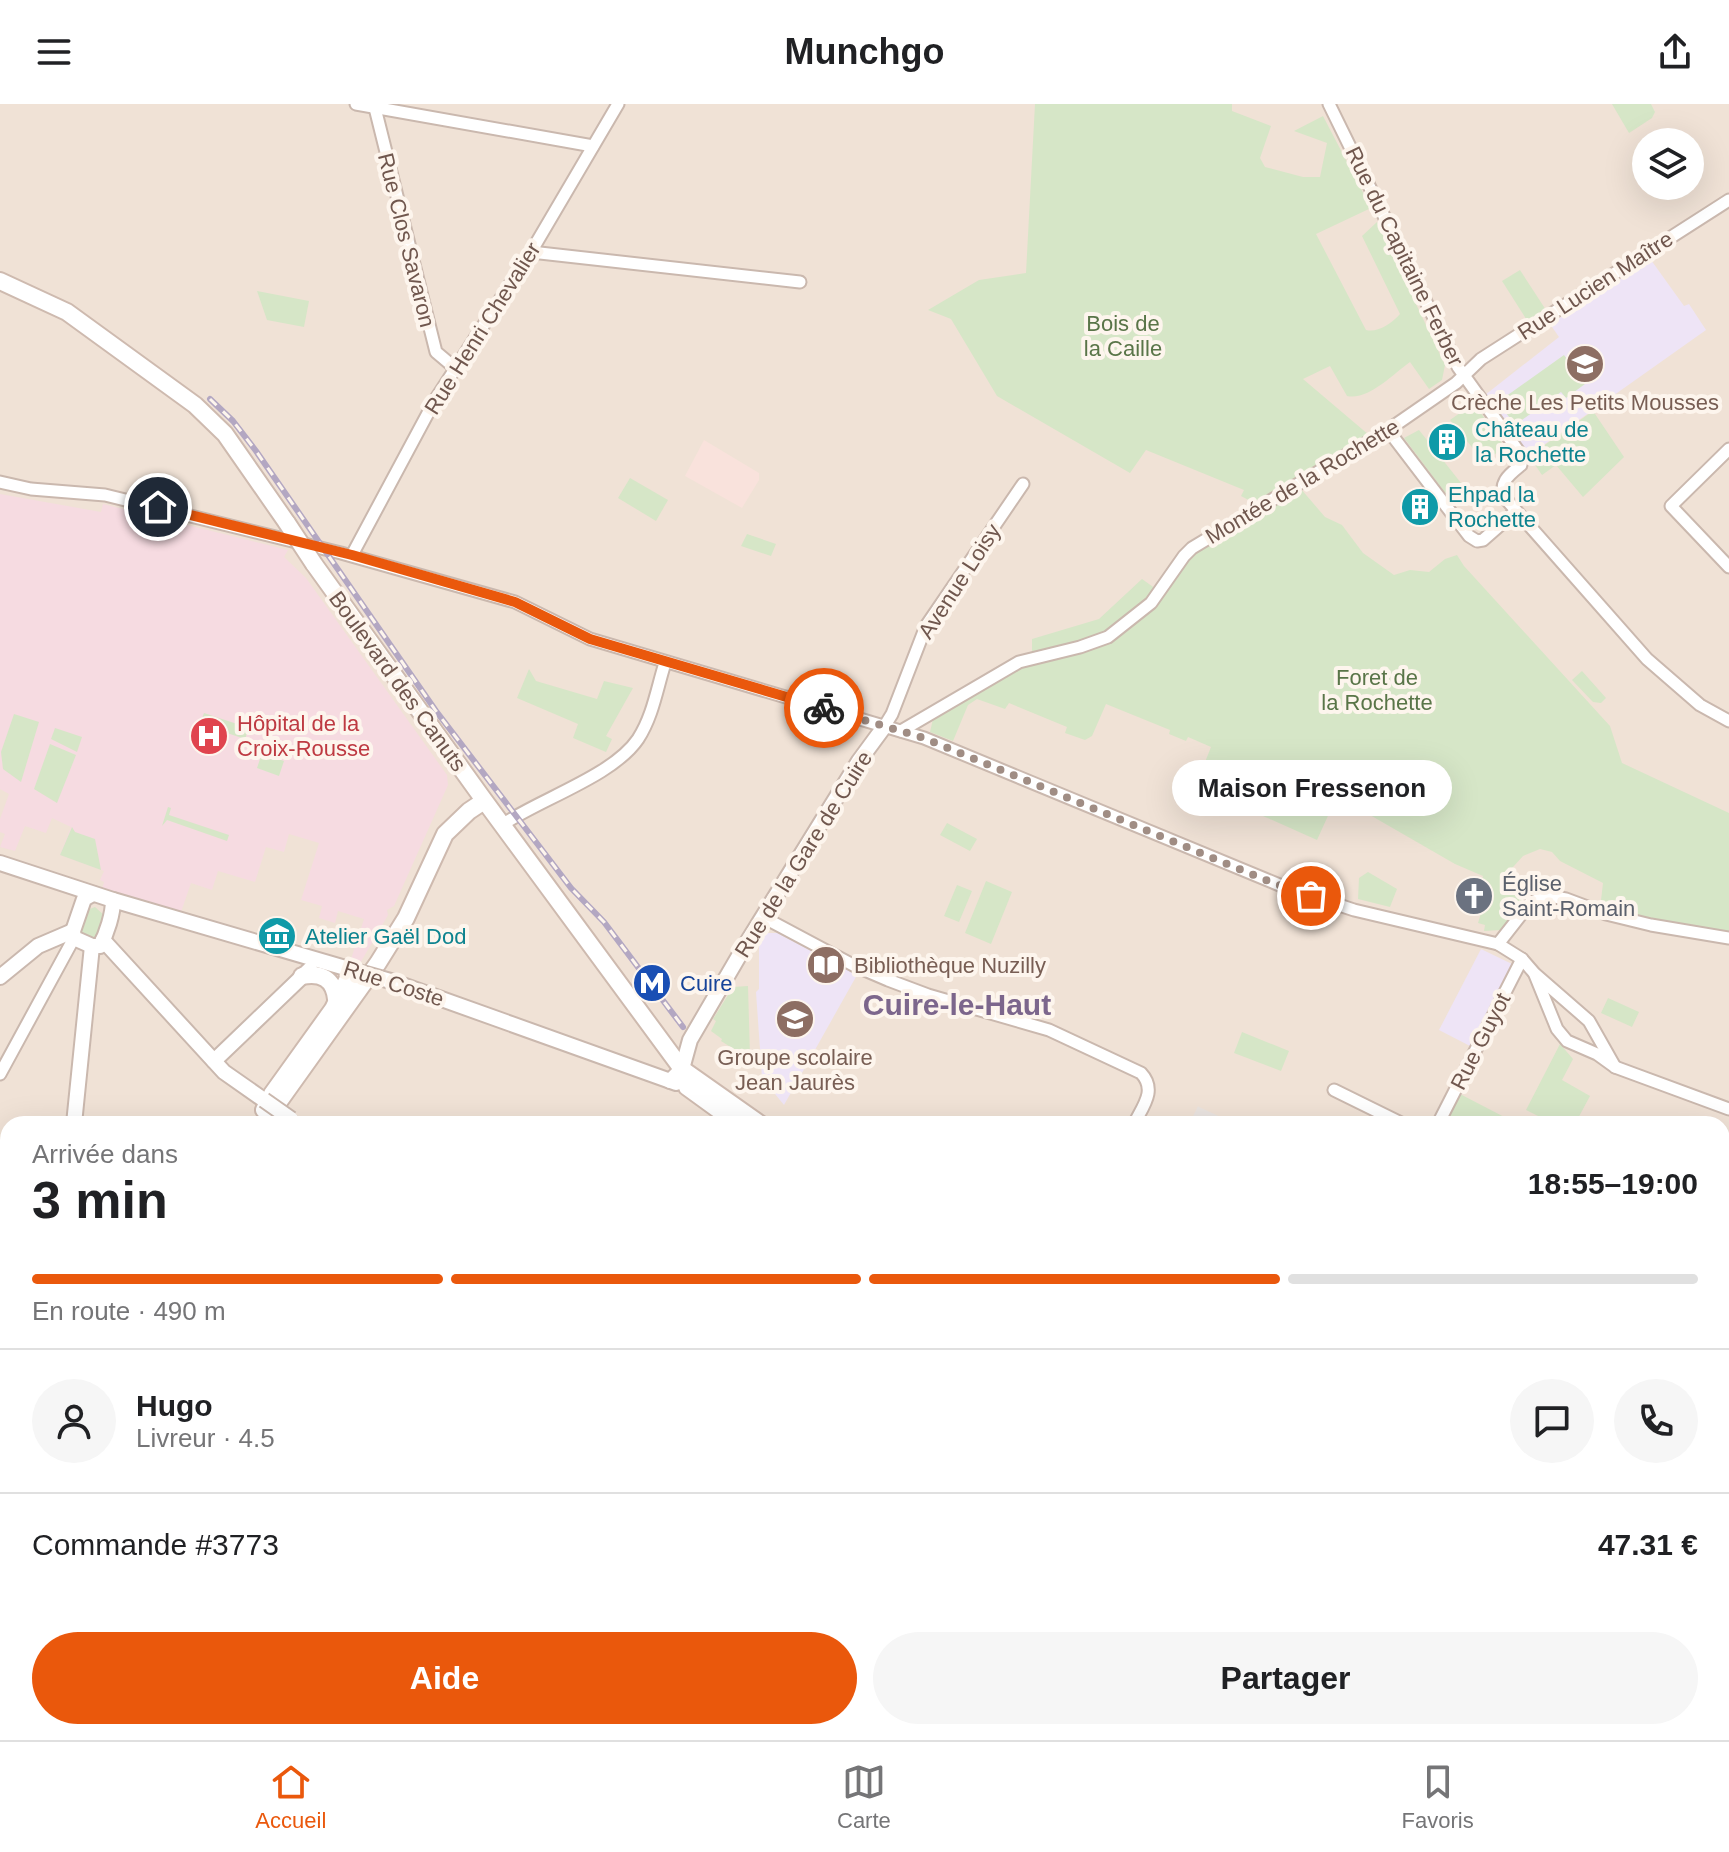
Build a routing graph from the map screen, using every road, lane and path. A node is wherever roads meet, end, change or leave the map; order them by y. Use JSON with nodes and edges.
{"nodes":[{"id":1,"x":356,"y":104,"type":"edge"},
{"id":2,"x":618,"y":104,"type":"edge"},
{"id":3,"x":1329,"y":104,"type":"edge"},
{"id":4,"x":373,"y":105,"type":"edge"},
{"id":5,"x":593,"y":146,"type":"junction"},
{"id":6,"x":1729,"y":200,"type":"edge"},
{"id":7,"x":531,"y":252,"type":"junction"},
{"id":8,"x":0,"y":281,"type":"edge"},
{"id":9,"x":800,"y":282,"type":"dead end"},
{"id":10,"x":455,"y":368,"type":"junction"},
{"id":11,"x":1464,"y":375,"type":"junction"},
{"id":12,"x":1388,"y":430,"type":"junction"},
{"id":13,"x":1729,"y":449,"type":"edge"},
{"id":14,"x":0,"y":482,"type":"edge"},
{"id":15,"x":1023,"y":484,"type":"dead end"},
{"id":16,"x":1516,"y":511,"type":"junction"},
{"id":17,"x":352,"y":555,"type":"junction"},
{"id":18,"x":1729,"y":567,"type":"edge"},
{"id":19,"x":665,"y":663,"type":"junction"},
{"id":20,"x":1729,"y":721,"type":"edge"},
{"id":21,"x":884,"y":727,"type":"junction"},
{"id":22,"x":901,"y":731,"type":"junction"},
{"id":23,"x":484,"y":801,"type":"junction"},
{"id":24,"x":502,"y":825,"type":"junction"},
{"id":25,"x":0,"y":863,"type":"edge"},
{"id":26,"x":93,"y":894,"type":"junction"},
{"id":27,"x":113,"y":900,"type":"junction"},
{"id":28,"x":763,"y":917,"type":"junction"},
{"id":29,"x":73,"y":934,"type":"junction"},
{"id":30,"x":1729,"y":938,"type":"edge"},
{"id":31,"x":97,"y":943,"type":"junction"},
{"id":32,"x":1498,"y":944,"type":"junction"},
{"id":33,"x":317,"y":958,"type":"junction"},
{"id":34,"x":1522,"y":959,"type":"junction"},
{"id":35,"x":357,"y":971,"type":"junction"},
{"id":36,"x":1535,"y":974,"type":"junction"},
{"id":37,"x":302,"y":976,"type":"junction"},
{"id":38,"x":0,"y":977,"type":"edge"},
{"id":39,"x":336,"y":999,"type":"junction"},
{"id":40,"x":214,"y":1061,"type":"junction"},
{"id":41,"x":1618,"y":1068,"type":"junction"},
{"id":42,"x":0,"y":1074,"type":"edge"},
{"id":43,"x":676,"y":1075,"type":"junction"},
{"id":44,"x":1334,"y":1090,"type":"dead end"},
{"id":45,"x":1729,"y":1109,"type":"edge"},
{"id":46,"x":75,"y":1116,"type":"edge"},
{"id":47,"x":262,"y":1116,"type":"edge"},
{"id":48,"x":264,"y":1116,"type":"edge"},
{"id":49,"x":287,"y":1116,"type":"edge"},
{"id":50,"x":727,"y":1116,"type":"edge"},
{"id":51,"x":746,"y":1116,"type":"edge"},
{"id":52,"x":1137,"y":1116,"type":"edge"},
{"id":53,"x":1387,"y":1116,"type":"edge"},
{"id":54,"x":1442,"y":1116,"type":"edge"}],
"edges":[{"from":1,"to":4,"type":"street"},
{"from":2,"to":5,"type":"street","name":"Rue Henri Chevalier"},
{"from":3,"to":11,"type":"street","name":"Rue du Capitaine Ferber"},
{"from":4,"to":5,"type":"street"},
{"from":4,"to":10,"type":"street","name":"Rue Clos Savaron"},
{"from":5,"to":7,"type":"street","name":"Rue Henri Chevalier"},
{"from":6,"to":11,"type":"street","name":"Rue Lucien Maître"},
{"from":7,"to":9,"type":"street"},
{"from":7,"to":10,"type":"street","name":"Rue Henri Chevalier"},
{"from":8,"to":23,"type":"main road","name":"Boulevard des Canuts","bridge":true},
{"from":10,"to":17,"type":"street","name":"Rue Henri Chevalier"},
{"from":11,"to":12,"type":"street","name":"Montée de la Rochette"},
{"from":11,"to":16,"type":"street","name":"Rue du Capitaine Ferber"},
{"from":12,"to":16,"type":"street"},
{"from":12,"to":22,"type":"street","name":"Montée de la Rochette"},
{"from":13,"to":18,"type":"street"},
{"from":14,"to":17,"type":"street"},
{"from":15,"to":21,"type":"street","name":"Avenue Loisy"},
{"from":16,"to":20,"type":"street","name":"Rue du Capitaine Ferber"},
{"from":17,"to":19,"type":"street"},
{"from":19,"to":21,"type":"street"},
{"from":19,"to":24,"type":"street"},
{"from":21,"to":22,"type":"street"},
{"from":21,"to":28,"type":"street","name":"Rue de la Gare de Cuire"},
{"from":22,"to":32,"type":"street"},
{"from":23,"to":24,"type":"main road","name":"Boulevard des Canuts"},
{"from":23,"to":48,"type":"main road"},
{"from":24,"to":43,"type":"main road","name":"Boulevard des Canuts"},
{"from":25,"to":26,"type":"street","name":"Rue Coste"},
{"from":26,"to":27,"type":"street","name":"Rue Coste"},
{"from":26,"to":29,"type":"street"},
{"from":27,"to":31,"type":"street"},
{"from":27,"to":33,"type":"street","name":"Rue Coste"},
{"from":28,"to":43,"type":"street","name":"Rue de la Gare de Cuire"},
{"from":28,"to":52,"type":"street"},
{"from":29,"to":31,"type":"street"},
{"from":29,"to":38,"type":"street"},
{"from":29,"to":42,"type":"street"},
{"from":30,"to":32,"type":"street"},
{"from":31,"to":40,"type":"street"},
{"from":31,"to":46,"type":"street"},
{"from":32,"to":34,"type":"street"},
{"from":33,"to":35,"type":"street","name":"Rue Coste"},
{"from":33,"to":37,"type":"street"},
{"from":34,"to":36,"type":"street"},
{"from":34,"to":54,"type":"street","name":"Rue Guyot"},
{"from":35,"to":39,"type":"main road"},
{"from":35,"to":43,"type":"street","name":"Rue Coste","bridge":true},
{"from":36,"to":41,"type":"street"},
{"from":36,"to":41,"type":"street"},
{"from":37,"to":39,"type":"main road"},
{"from":37,"to":40,"type":"street"},
{"from":39,"to":47,"type":"main road"},
{"from":40,"to":49,"type":"street","bridge":true},
{"from":41,"to":45,"type":"street"},
{"from":43,"to":50,"type":"main road"},
{"from":43,"to":51,"type":"main road","name":"Rue Coste"},
{"from":44,"to":53,"type":"street"}]}
